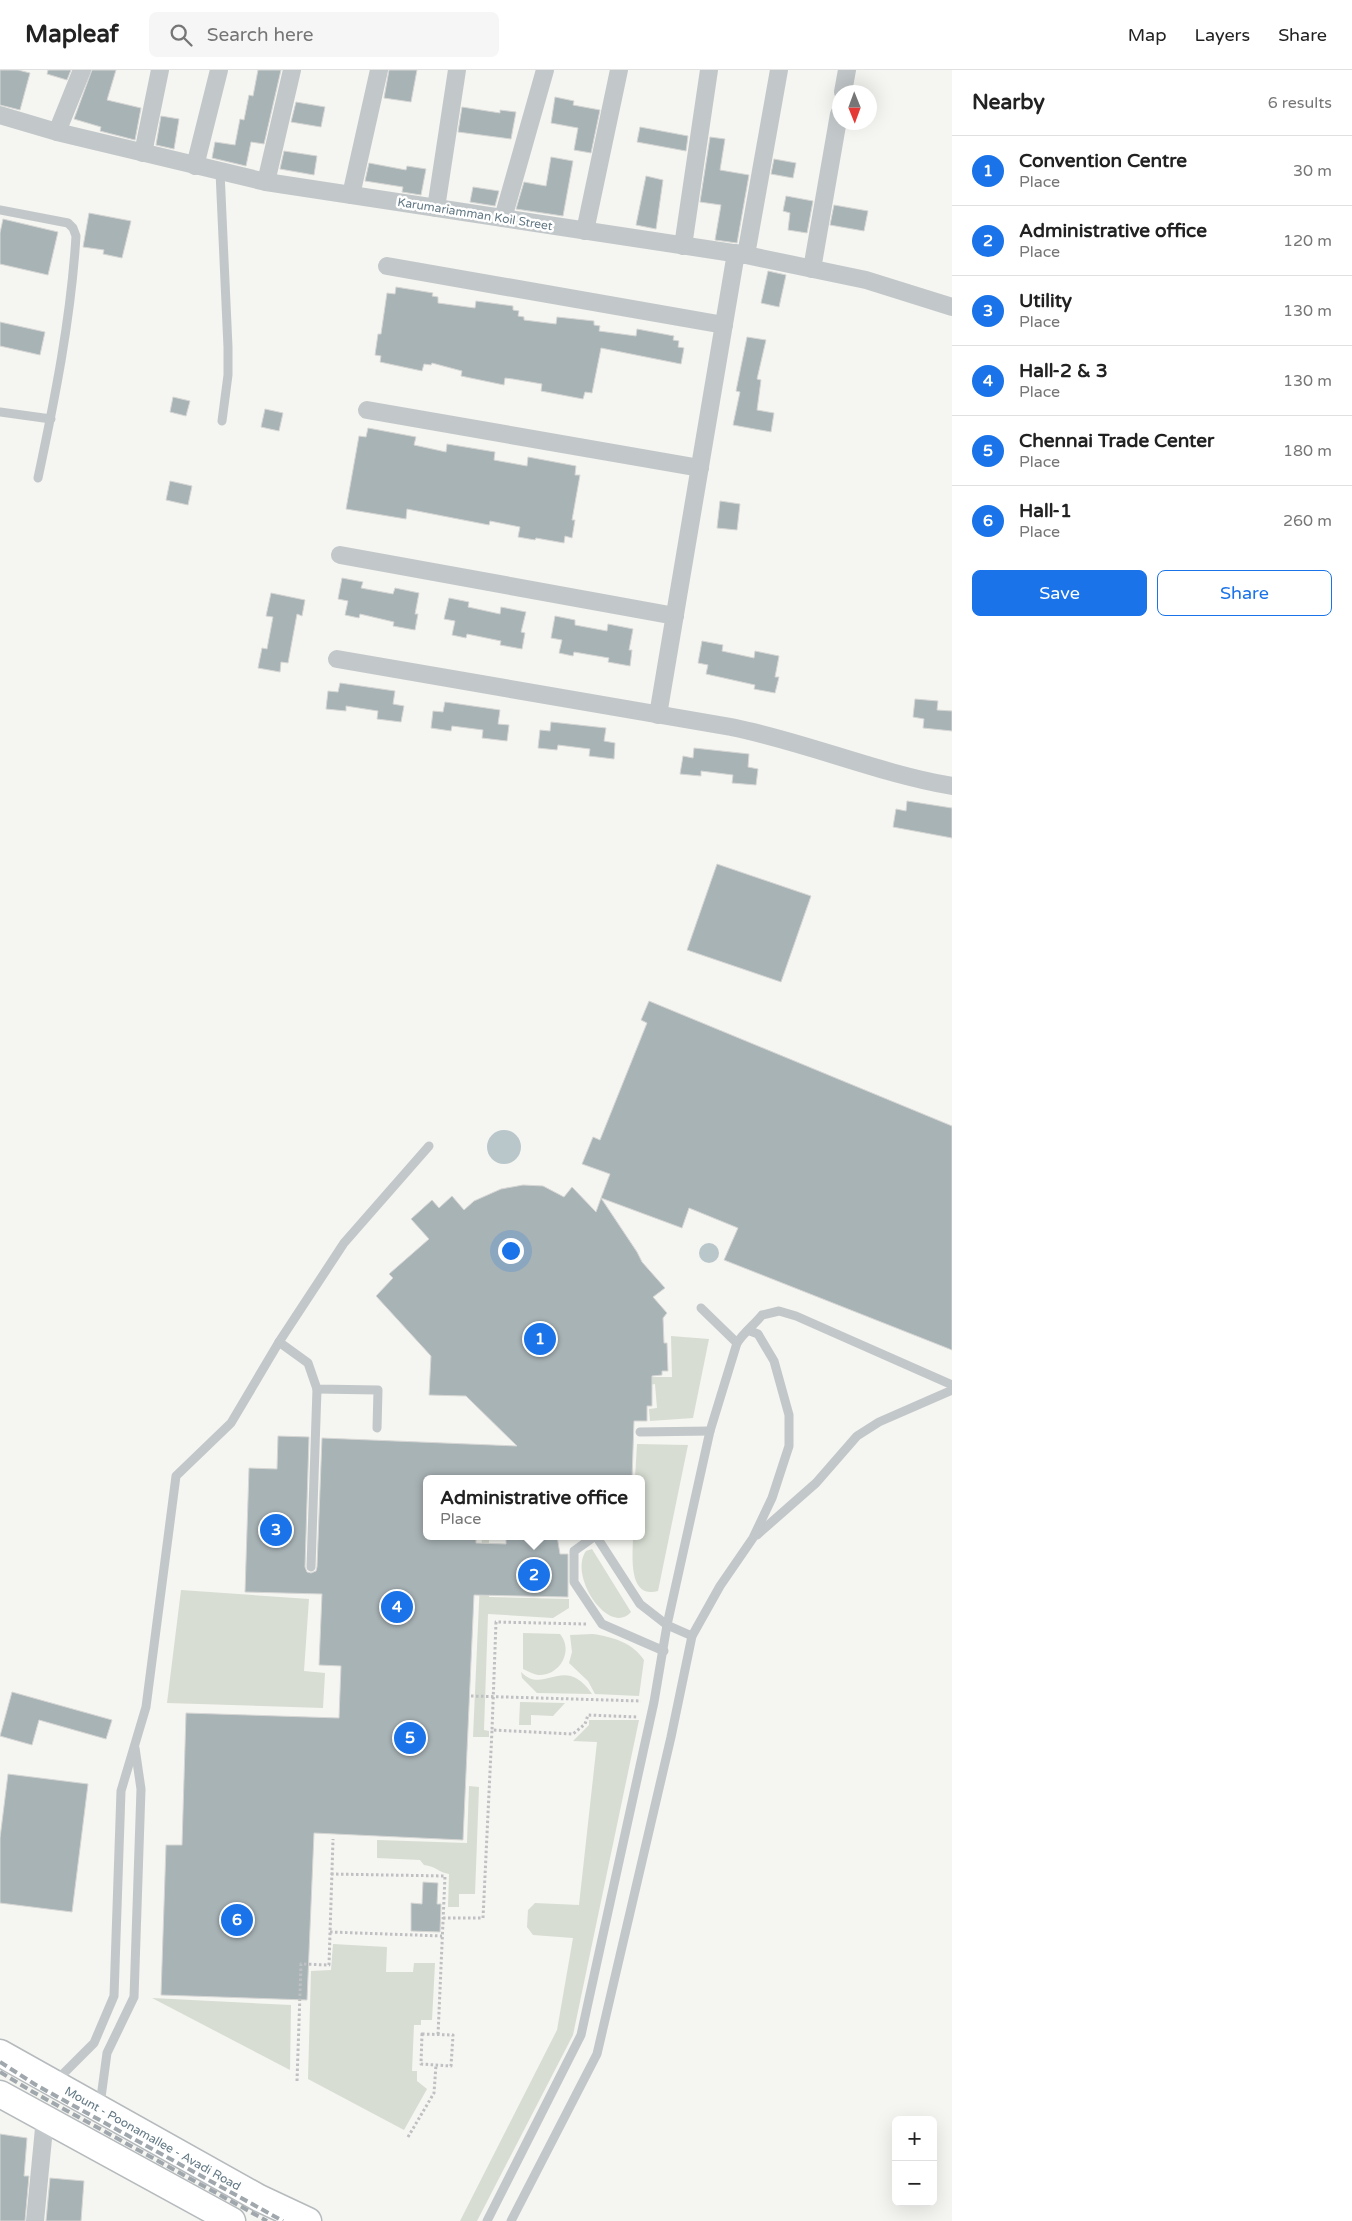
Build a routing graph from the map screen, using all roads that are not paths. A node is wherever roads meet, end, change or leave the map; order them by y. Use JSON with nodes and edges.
{"nodes":[{"id":1,"x":82,"y":70,"type":"edge"},
{"id":2,"x":160,"y":70,"type":"edge"},
{"id":3,"x":219,"y":70,"type":"edge"},
{"id":4,"x":292,"y":70,"type":"edge"},
{"id":5,"x":379,"y":70,"type":"edge"},
{"id":6,"x":457,"y":70,"type":"edge"},
{"id":7,"x":545,"y":70,"type":"edge"},
{"id":8,"x":619,"y":70,"type":"edge"},
{"id":9,"x":709,"y":70,"type":"edge"},
{"id":10,"x":779,"y":70,"type":"edge"},
{"id":11,"x":847,"y":70,"type":"edge"},
{"id":12,"x":844,"y":85,"type":"edge"},
{"id":13,"x":0,"y":115,"type":"edge"},
{"id":14,"x":837,"y":130,"type":"edge"},
{"id":15,"x":57,"y":132,"type":"junction"},
{"id":16,"x":143,"y":152,"type":"junction"},
{"id":17,"x":195,"y":166,"type":"junction"},
{"id":18,"x":220,"y":172,"type":"junction"},
{"id":19,"x":266,"y":182,"type":"junction"},
{"id":20,"x":350,"y":195,"type":"junction"},
{"id":21,"x":436,"y":208,"type":"junction"},
{"id":22,"x":0,"y":210,"type":"edge"},
{"id":23,"x":503,"y":218,"type":"junction"},
{"id":24,"x":585,"y":231,"type":"junction"},
{"id":25,"x":683,"y":246,"type":"junction"},
{"id":26,"x":741,"y":254,"type":"junction"},
{"id":27,"x":387,"y":266,"type":"dead end"},
{"id":28,"x":812,"y":269,"type":"junction"},
{"id":29,"x":952,"y":307,"type":"edge"},
{"id":30,"x":724,"y":325,"type":"junction"},
{"id":31,"x":367,"y":410,"type":"dead end"},
{"id":32,"x":0,"y":412,"type":"edge"},
{"id":33,"x":51,"y":419,"type":"junction"},
{"id":34,"x":222,"y":421,"type":"dead end"},
{"id":35,"x":700,"y":468,"type":"junction"},
{"id":36,"x":38,"y":478,"type":"dead end"},
{"id":37,"x":340,"y":555,"type":"dead end"},
{"id":38,"x":675,"y":616,"type":"junction"},
{"id":39,"x":338,"y":659,"type":"dead end"},
{"id":40,"x":658,"y":715,"type":"junction"},
{"id":41,"x":952,"y":786,"type":"edge"},
{"id":42,"x":429,"y":1146,"type":"dead end"},
{"id":43,"x":701,"y":1308,"type":"dead end"},
{"id":44,"x":750,"y":1331,"type":"junction"},
{"id":45,"x":279,"y":1342,"type":"junction"},
{"id":46,"x":737,"y":1343,"type":"junction"},
{"id":47,"x":952,"y":1385,"type":"edge"},
{"id":48,"x":317,"y":1389,"type":"junction"},
{"id":49,"x":952,"y":1390,"type":"edge"},
{"id":50,"x":377,"y":1428,"type":"dead end"},
{"id":51,"x":710,"y":1431,"type":"junction"},
{"id":52,"x":640,"y":1432,"type":"dead end"},
{"id":53,"x":753,"y":1538,"type":"junction"},
{"id":54,"x":590,"y":1540,"type":"edge"},
{"id":55,"x":599,"y":1540,"type":"edge"},
{"id":56,"x":311,"y":1567,"type":"dead end"},
{"id":57,"x":668,"y":1626,"type":"junction"},
{"id":58,"x":692,"y":1636,"type":"junction"},
{"id":59,"x":664,"y":1650,"type":"junction"},
{"id":60,"x":134,"y":1743,"type":"junction"},
{"id":61,"x":0,"y":2053,"type":"edge"},
{"id":62,"x":55,"y":2082,"type":"junction"},
{"id":63,"x":0,"y":2094,"type":"edge"},
{"id":64,"x":100,"y":2108,"type":"junction"},
{"id":65,"x":45,"y":2118,"type":"junction"},
{"id":66,"x":35,"y":2221,"type":"edge"},
{"id":67,"x":232,"y":2221,"type":"edge"},
{"id":68,"x":308,"y":2221,"type":"edge"},
{"id":69,"x":487,"y":2221,"type":"edge"},
{"id":70,"x":512,"y":2221,"type":"edge"}],
"edges":[{"from":1,"to":15,"type":"street"},
{"from":2,"to":16,"type":"street"},
{"from":3,"to":17,"type":"street"},
{"from":4,"to":19,"type":"street"},
{"from":5,"to":20,"type":"street"},
{"from":6,"to":21,"type":"street"},
{"from":7,"to":23,"type":"street"},
{"from":8,"to":24,"type":"street"},
{"from":9,"to":25,"type":"street"},
{"from":10,"to":26,"type":"street"},
{"from":11,"to":12,"type":"street"},
{"from":13,"to":15,"type":"street","name":"Karumariamman Koil Street"},
{"from":14,"to":28,"type":"street"},
{"from":15,"to":16,"type":"street","name":"Karumariamman Koil Street"},
{"from":16,"to":17,"type":"street","name":"Karumariamman Koil Street"},
{"from":17,"to":18,"type":"street","name":"Karumariamman Koil Street"},
{"from":18,"to":19,"type":"street","name":"Karumariamman Koil Street"},
{"from":18,"to":34,"type":"lane"},
{"from":19,"to":20,"type":"street","name":"Karumariamman Koil Street"},
{"from":20,"to":21,"type":"street","name":"Karumariamman Koil Street"},
{"from":21,"to":23,"type":"street","name":"Karumariamman Koil Street"},
{"from":22,"to":33,"type":"lane"},
{"from":23,"to":24,"type":"street","name":"Karumariamman Koil Street"},
{"from":24,"to":25,"type":"street","name":"Karumariamman Koil Street"},
{"from":25,"to":26,"type":"street","name":"Karumariamman Koil Street"},
{"from":26,"to":28,"type":"street","name":"Karumariamman Koil Street"},
{"from":26,"to":30,"type":"street"},
{"from":27,"to":30,"type":"street"},
{"from":28,"to":29,"type":"street","name":"Karumariamman Koil Street"},
{"from":30,"to":35,"type":"street"},
{"from":31,"to":35,"type":"street"},
{"from":32,"to":33,"type":"lane"},
{"from":33,"to":36,"type":"lane"},
{"from":35,"to":38,"type":"street"},
{"from":37,"to":38,"type":"street"},
{"from":38,"to":40,"type":"street"},
{"from":39,"to":40,"type":"street"},
{"from":40,"to":41,"type":"street"},
{"from":42,"to":45,"type":"lane"},
{"from":43,"to":46,"type":"lane"},
{"from":44,"to":46,"type":"lane"},
{"from":44,"to":47,"type":"lane"},
{"from":44,"to":53,"type":"lane"},
{"from":45,"to":48,"type":"lane"},
{"from":45,"to":60,"type":"lane"},
{"from":46,"to":51,"type":"lane"},
{"from":48,"to":50,"type":"lane"},
{"from":48,"to":56,"type":"lane"},
{"from":49,"to":53,"type":"lane"},
{"from":51,"to":52,"type":"lane"},
{"from":51,"to":57,"type":"lane"},
{"from":53,"to":58,"type":"lane"},
{"from":54,"to":59,"type":"lane"},
{"from":55,"to":57,"type":"lane"},
{"from":57,"to":58,"type":"lane"},
{"from":57,"to":59,"type":"lane"},
{"from":58,"to":70,"type":"lane"},
{"from":59,"to":69,"type":"lane"},
{"from":60,"to":62,"type":"lane"},
{"from":60,"to":64,"type":"lane"},
{"from":61,"to":62,"type":"main road","name":"Mount - Poonamallee - Avadi Road"},
{"from":62,"to":64,"type":"main road","name":"Mount - Poonamallee - Avadi Road"},
{"from":63,"to":65,"type":"main road"},
{"from":64,"to":68,"type":"main road","name":"Mount - Poonamallee - Avadi Road"},
{"from":65,"to":66,"type":"street"},
{"from":65,"to":67,"type":"main road"}]}
